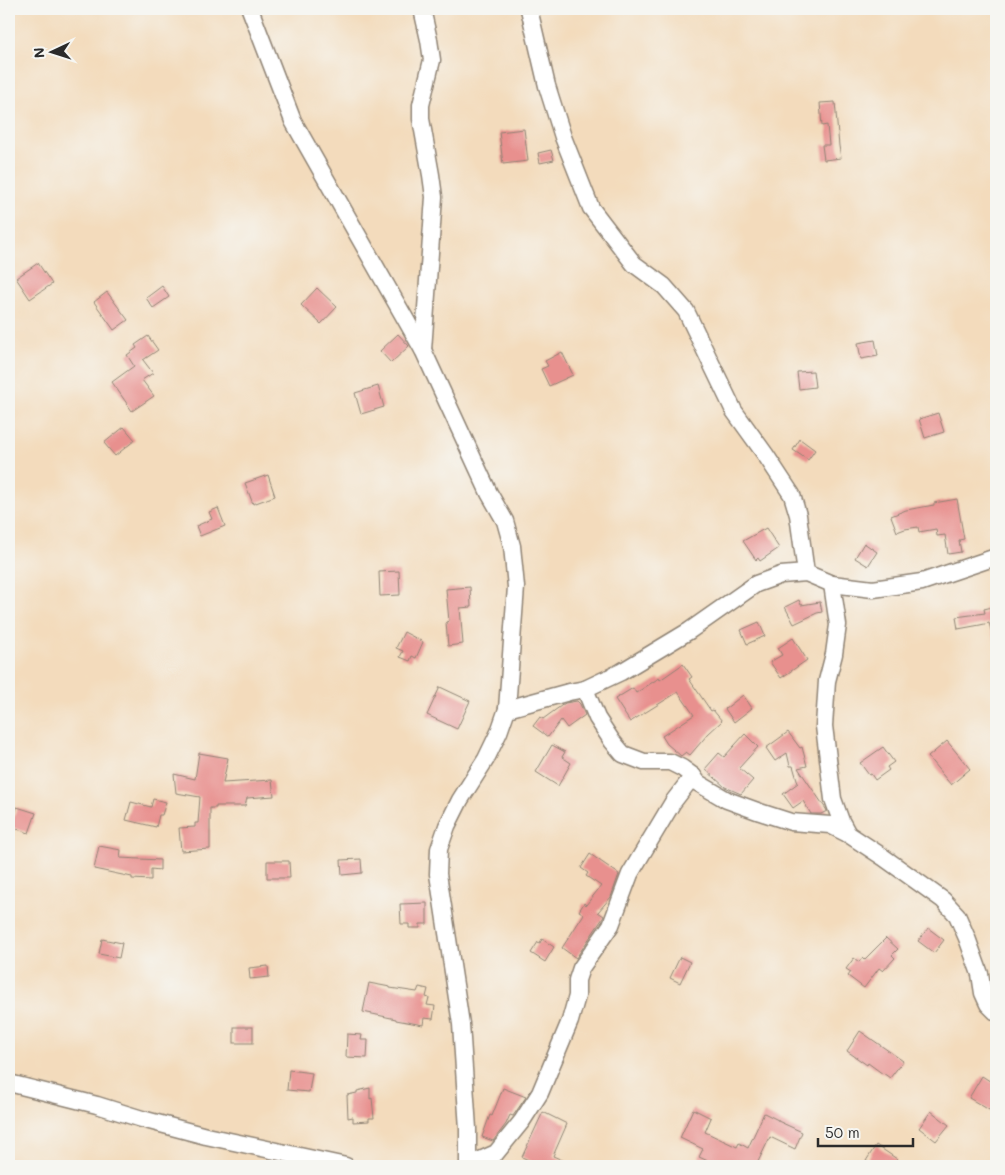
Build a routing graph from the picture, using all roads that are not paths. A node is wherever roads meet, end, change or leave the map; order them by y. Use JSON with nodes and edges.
{"nodes":[{"id":1,"x":250,"y":9,"type":"edge"},
{"id":2,"x":422,"y":9,"type":"edge"},
{"id":3,"x":529,"y":9,"type":"edge"},
{"id":4,"x":423,"y":350,"type":"junction"},
{"id":5,"x":996,"y":557,"type":"edge"},
{"id":6,"x":806,"y":572,"type":"junction"},
{"id":7,"x":832,"y":584,"type":"junction"},
{"id":8,"x":585,"y":689,"type":"junction"},
{"id":9,"x":507,"y":709,"type":"junction"},
{"id":10,"x":693,"y":776,"type":"junction"},
{"id":11,"x":848,"y":834,"type":"junction"},
{"id":12,"x":996,"y":1012,"type":"edge"},
{"id":13,"x":9,"y":1083,"type":"edge"},
{"id":14,"x":346,"y":1166,"type":"edge"},
{"id":15,"x":469,"y":1166,"type":"edge"}],
"edges":[{"from":1,"to":4,"type":"street"},
{"from":2,"to":4,"type":"street"},
{"from":3,"to":6,"type":"street"},
{"from":4,"to":9,"type":"street"},
{"from":5,"to":7,"type":"street"},
{"from":6,"to":7,"type":"street"},
{"from":6,"to":8,"type":"street"},
{"from":7,"to":11,"type":"street"},
{"from":8,"to":9,"type":"street"},
{"from":8,"to":10,"type":"street"},
{"from":9,"to":15,"type":"street"},
{"from":10,"to":11,"type":"street"},
{"from":10,"to":15,"type":"street"},
{"from":11,"to":12,"type":"street"},
{"from":13,"to":14,"type":"street"}]}
